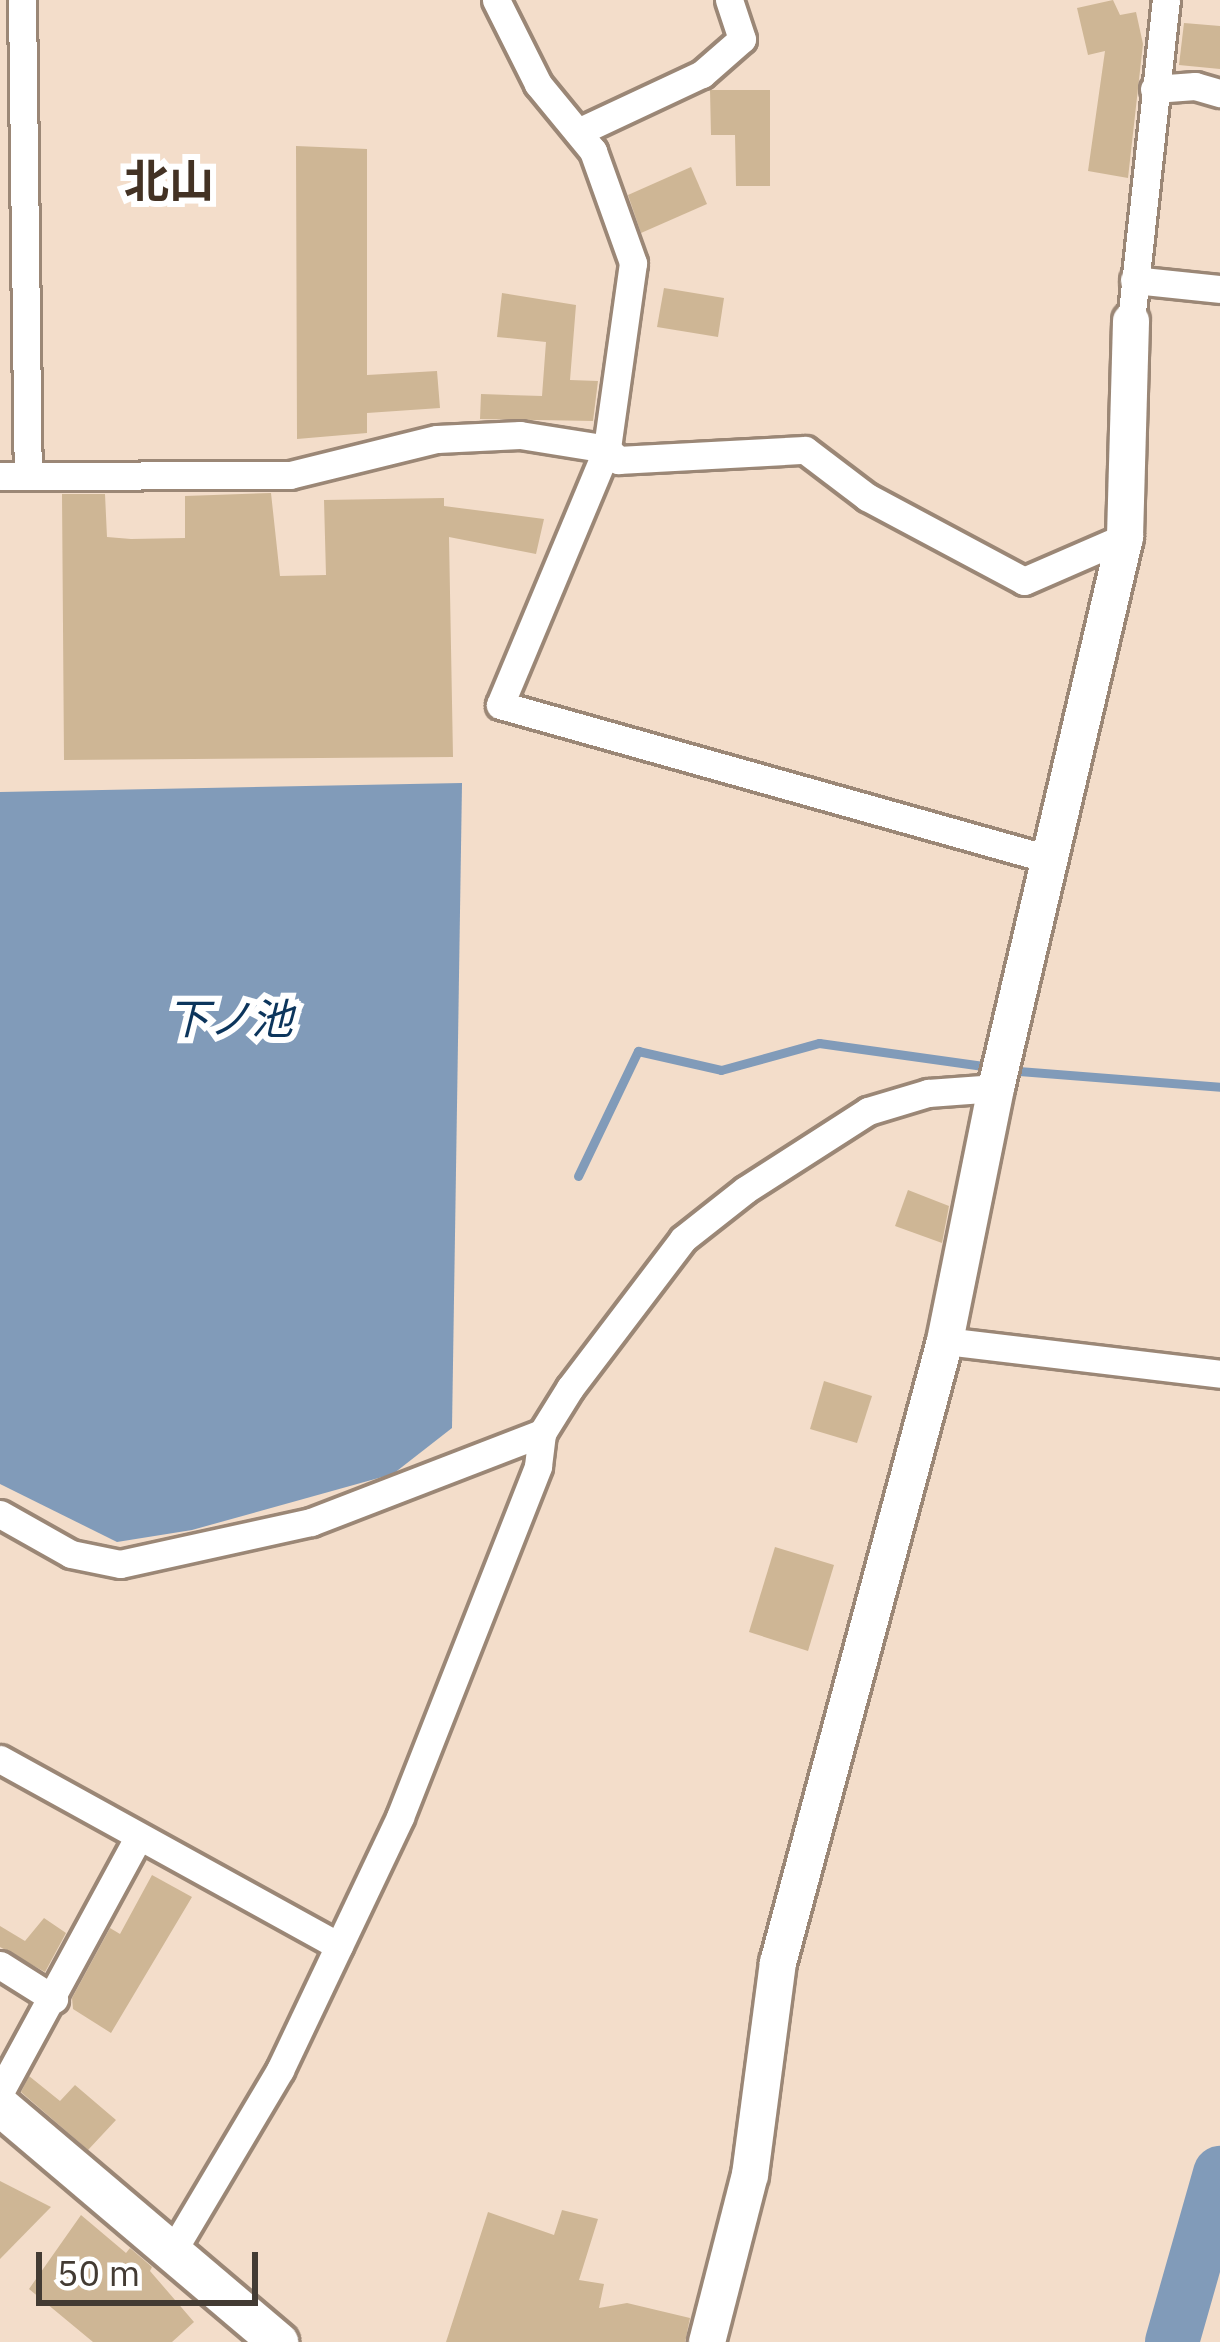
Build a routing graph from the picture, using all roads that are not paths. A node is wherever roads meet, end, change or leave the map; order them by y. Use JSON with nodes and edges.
{"nodes":[{"id":1,"x":22,"y":0,"type":"edge"},
{"id":2,"x":496,"y":0,"type":"edge"},
{"id":3,"x":729,"y":0,"type":"edge"},
{"id":4,"x":1166,"y":0,"type":"edge"},
{"id":5,"x":1154,"y":89,"type":"junction"},
{"id":6,"x":1220,"y":93,"type":"edge"},
{"id":7,"x":578,"y":132,"type":"junction"},
{"id":8,"x":1134,"y":280,"type":"junction"},
{"id":9,"x":1220,"y":290,"type":"edge"},
{"id":10,"x":1131,"y":321,"type":"joint"},
{"id":11,"x":607,"y":449,"type":"junction"},
{"id":12,"x":14,"y":476,"type":"edge"},
{"id":13,"x":1125,"y":537,"type":"junction"},
{"id":14,"x":1052,"y":860,"type":"junction"},
{"id":15,"x":996,"y":1088,"type":"junction"},
{"id":16,"x":945,"y":1341,"type":"junction"},
{"id":17,"x":1220,"y":1374,"type":"edge"},
{"id":18,"x":542,"y":1433,"type":"junction"},
{"id":19,"x":0,"y":1514,"type":"edge"},
{"id":20,"x":0,"y":1760,"type":"edge"},
{"id":21,"x":137,"y":1840,"type":"junction"},
{"id":22,"x":339,"y":1946,"type":"junction"},
{"id":23,"x":0,"y":1965,"type":"edge"},
{"id":24,"x":54,"y":1999,"type":"junction"},
{"id":25,"x":0,"y":2092,"type":"edge"},
{"id":26,"x":0,"y":2106,"type":"edge"},
{"id":27,"x":172,"y":2252,"type":"junction"},
{"id":28,"x":278,"y":2342,"type":"edge"},
{"id":29,"x":707,"y":2342,"type":"edge"}],
"edges":[{"from":1,"to":12,"type":"street"},
{"from":2,"to":7,"type":"street"},
{"from":3,"to":7,"type":"street"},
{"from":4,"to":5,"type":"street"},
{"from":5,"to":6,"type":"street"},
{"from":5,"to":8,"type":"street"},
{"from":7,"to":11,"type":"street"},
{"from":8,"to":9,"type":"street"},
{"from":8,"to":10,"type":"street"},
{"from":10,"to":13,"type":"street"},
{"from":11,"to":12,"type":"street"},
{"from":11,"to":13,"type":"street"},
{"from":11,"to":14,"type":"street"},
{"from":13,"to":14,"type":"street"},
{"from":14,"to":15,"type":"street"},
{"from":15,"to":16,"type":"street"},
{"from":15,"to":18,"type":"street"},
{"from":16,"to":17,"type":"street"},
{"from":16,"to":29,"type":"street"},
{"from":18,"to":19,"type":"street"},
{"from":18,"to":22,"type":"street"},
{"from":20,"to":21,"type":"street"},
{"from":21,"to":22,"type":"street"},
{"from":21,"to":24,"type":"street"},
{"from":22,"to":27,"type":"street"},
{"from":23,"to":24,"type":"street"},
{"from":24,"to":25,"type":"street"},
{"from":26,"to":27,"type":"main road"},
{"from":27,"to":28,"type":"main road"}]}
